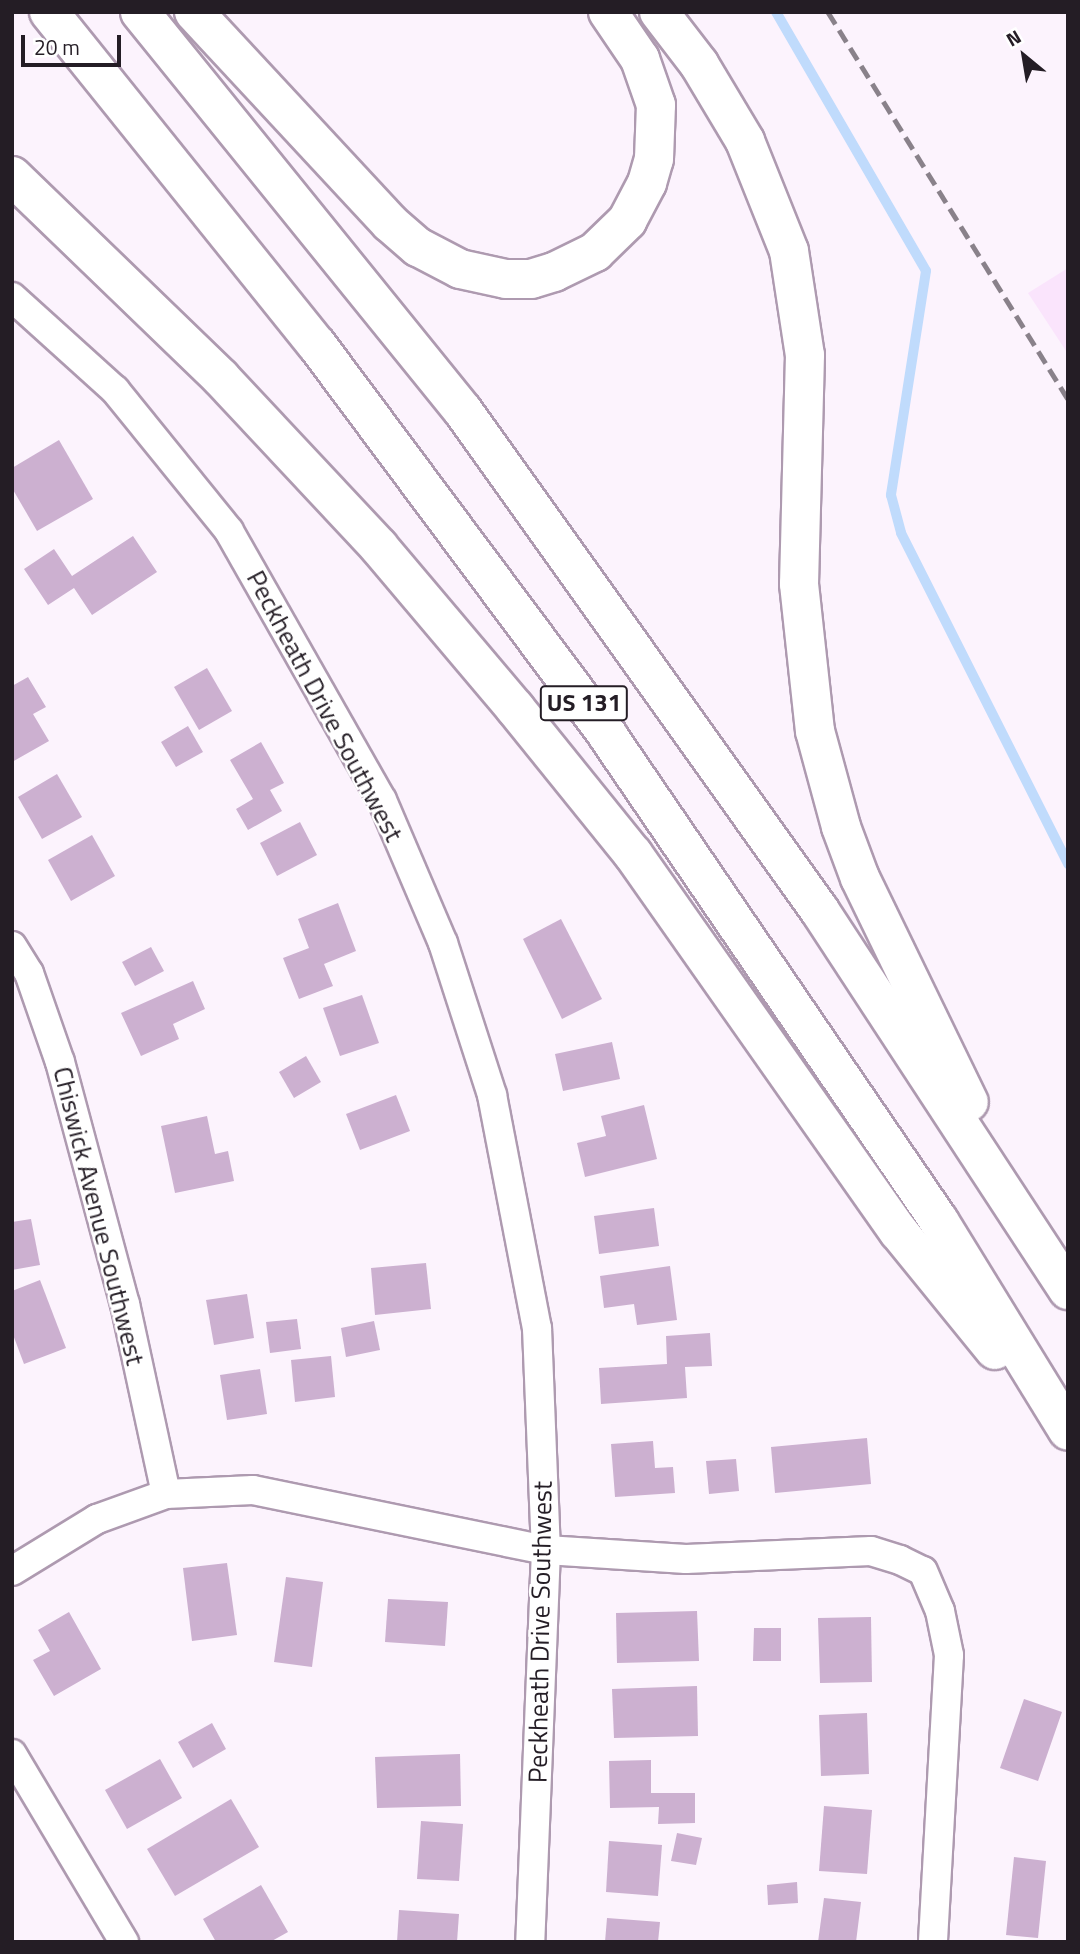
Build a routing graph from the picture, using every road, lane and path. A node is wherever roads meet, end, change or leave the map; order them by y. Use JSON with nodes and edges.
{"nodes":[{"id":1,"x":49,"y":12,"type":"edge"},
{"id":2,"x":139,"y":12,"type":"edge"},
{"id":3,"x":194,"y":12,"type":"edge"},
{"id":4,"x":608,"y":12,"type":"edge"},
{"id":5,"x":659,"y":12,"type":"edge"},
{"id":6,"x":12,"y":176,"type":"edge"},
{"id":7,"x":12,"y":297,"type":"edge"},
{"id":8,"x":12,"y":946,"type":"edge"},
{"id":9,"x":1042,"y":1252,"type":"junction"},
{"id":10,"x":1068,"y":1290,"type":"edge"},
{"id":11,"x":1068,"y":1431,"type":"edge"},
{"id":12,"x":1068,"y":1440,"type":"edge"},
{"id":13,"x":166,"y":1494,"type":"junction"},
{"id":14,"x":547,"y":1550,"type":"junction"},
{"id":15,"x":12,"y":1571,"type":"edge"},
{"id":16,"x":12,"y":1754,"type":"edge"},
{"id":17,"x":124,"y":1942,"type":"edge"},
{"id":18,"x":530,"y":1942,"type":"edge"},
{"id":19,"x":933,"y":1942,"type":"edge"}],
"edges":[{"from":1,"to":11,"type":"highway","number":"US 131"},
{"from":2,"to":9,"type":"highway","number":"US 131"},
{"from":3,"to":4,"type":"highway"},
{"from":5,"to":9,"type":"highway"},
{"from":6,"to":12,"type":"highway"},
{"from":7,"to":14,"type":"street","name":"Peckheath Drive Southwest"},
{"from":8,"to":13,"type":"street","name":"Chiswick Avenue Southwest"},
{"from":9,"to":10,"type":"highway","number":"US 131"},
{"from":13,"to":14,"type":"street"},
{"from":13,"to":15,"type":"street"},
{"from":14,"to":18,"type":"street","name":"Peckheath Drive Southwest"},
{"from":14,"to":19,"type":"street"},
{"from":16,"to":17,"type":"street"}]}
